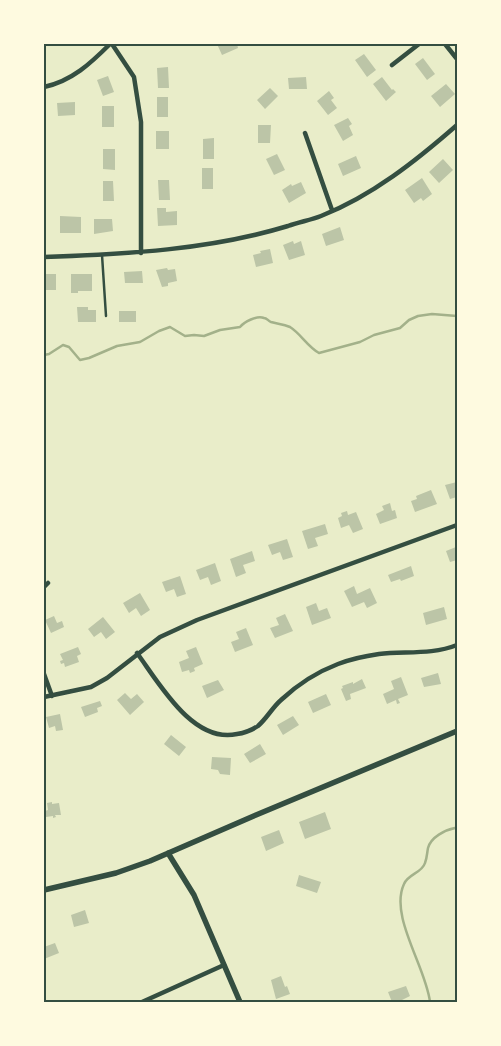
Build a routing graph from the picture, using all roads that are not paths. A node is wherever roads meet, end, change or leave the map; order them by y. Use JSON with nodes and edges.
{"nodes":[{"id":1,"x":111,"y":44,"type":"edge"},
{"id":2,"x":419,"y":44,"type":"edge"},
{"id":3,"x":445,"y":44,"type":"edge"},
{"id":4,"x":457,"y":59,"type":"edge"},
{"id":5,"x":392,"y":65,"type":"dead end"},
{"id":6,"x":44,"y":87,"type":"edge"},
{"id":7,"x":457,"y":125,"type":"edge"},
{"id":8,"x":305,"y":133,"type":"dead end"},
{"id":9,"x":332,"y":210,"type":"junction"},
{"id":10,"x":141,"y":253,"type":"junction"},
{"id":11,"x":102,"y":255,"type":"junction"},
{"id":12,"x":44,"y":257,"type":"edge"},
{"id":13,"x":106,"y":316,"type":"dead end"},
{"id":14,"x":457,"y":525,"type":"edge"},
{"id":15,"x":48,"y":583,"type":"dead end"},
{"id":16,"x":44,"y":587,"type":"edge"},
{"id":17,"x":457,"y":645,"type":"edge"},
{"id":18,"x":137,"y":653,"type":"junction"},
{"id":19,"x":44,"y":674,"type":"edge"},
{"id":20,"x":52,"y":696,"type":"junction"},
{"id":21,"x":44,"y":698,"type":"edge"},
{"id":22,"x":457,"y":731,"type":"edge"},
{"id":23,"x":168,"y":853,"type":"junction"},
{"id":24,"x":44,"y":890,"type":"edge"},
{"id":25,"x":224,"y":965,"type":"junction"},
{"id":26,"x":142,"y":1002,"type":"edge"},
{"id":27,"x":240,"y":1002,"type":"edge"}],
"edges":[{"from":1,"to":6,"type":"street"},
{"from":1,"to":10,"type":"street"},
{"from":2,"to":5,"type":"street"},
{"from":3,"to":4,"type":"street"},
{"from":7,"to":9,"type":"street"},
{"from":8,"to":9,"type":"street"},
{"from":9,"to":10,"type":"street"},
{"from":10,"to":11,"type":"street"},
{"from":11,"to":12,"type":"street"},
{"from":11,"to":13,"type":"lane"},
{"from":14,"to":18,"type":"street"},
{"from":15,"to":16,"type":"street"},
{"from":17,"to":18,"type":"street"},
{"from":18,"to":20,"type":"street"},
{"from":19,"to":20,"type":"street"},
{"from":20,"to":21,"type":"street"},
{"from":22,"to":23,"type":"street"},
{"from":23,"to":24,"type":"street"},
{"from":23,"to":25,"type":"street"},
{"from":25,"to":26,"type":"street"},
{"from":25,"to":27,"type":"street"}]}
